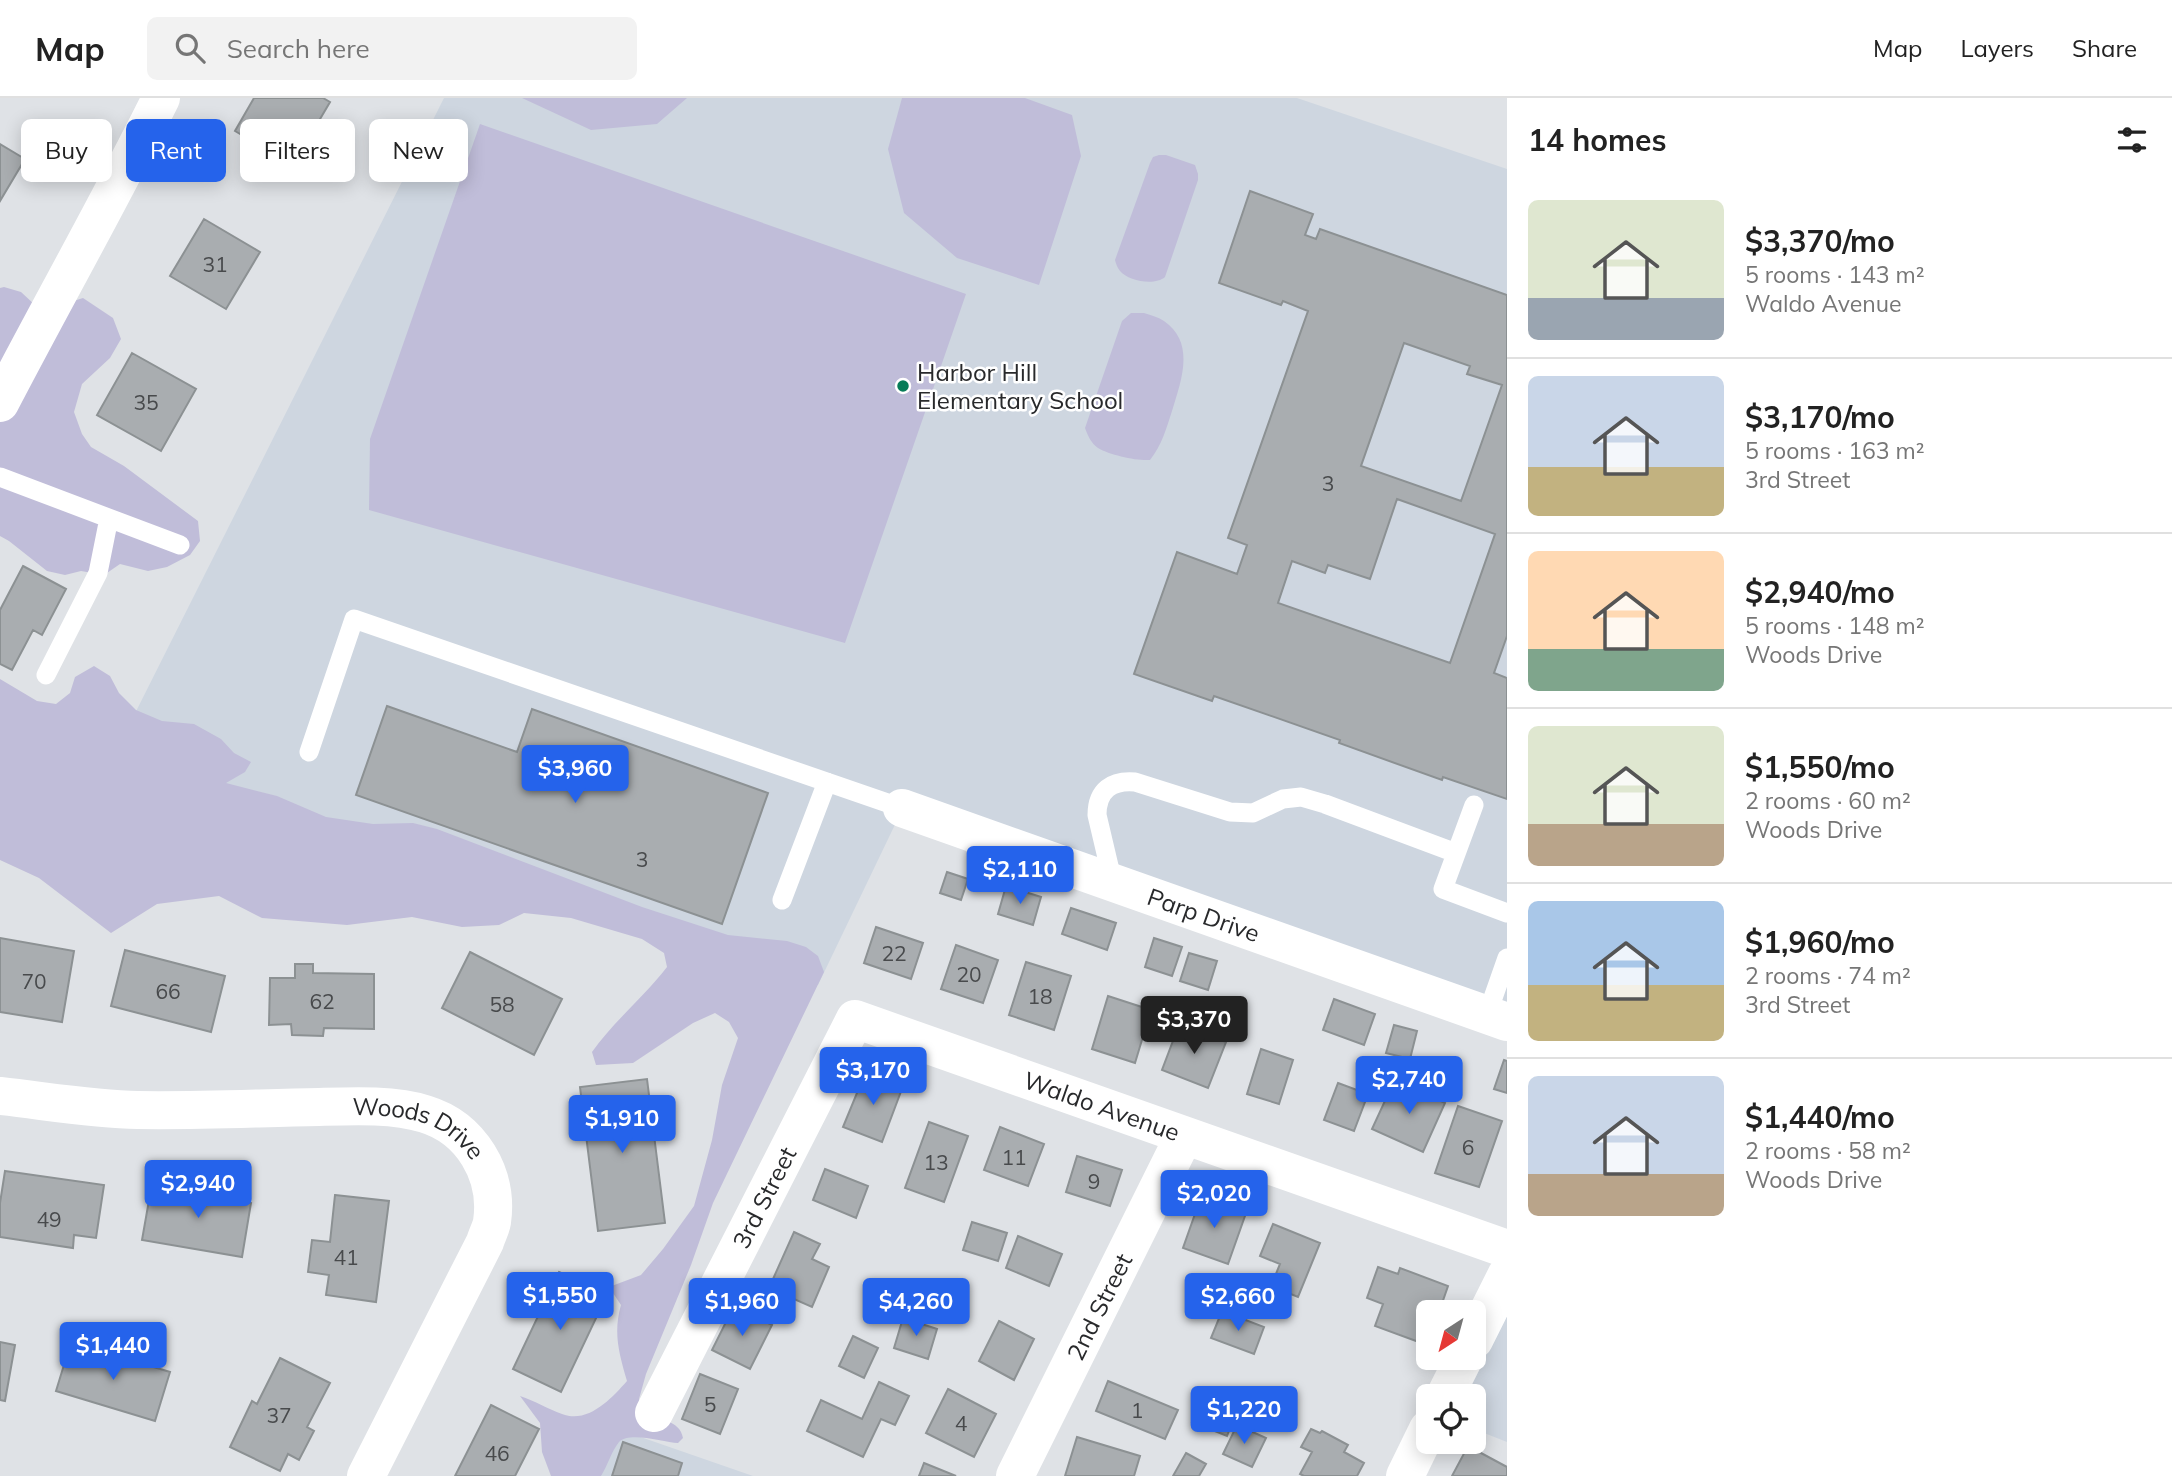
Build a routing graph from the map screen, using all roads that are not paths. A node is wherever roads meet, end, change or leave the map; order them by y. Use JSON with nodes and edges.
{"nodes":[{"id":1,"x":161,"y":98,"type":"edge"},
{"id":2,"x":0,"y":403,"type":"edge"},
{"id":3,"x":0,"y":477,"type":"edge"},
{"id":4,"x":109,"y":518,"type":"junction"},
{"id":5,"x":180,"y":545,"type":"dead end"},
{"id":6,"x":46,"y":675,"type":"dead end"},
{"id":7,"x":309,"y":752,"type":"dead end"},
{"id":8,"x":827,"y":782,"type":"junction"},
{"id":9,"x":1474,"y":805,"type":"dead end"},
{"id":10,"x":902,"y":808,"type":"joint"},
{"id":11,"x":1456,"y":853,"type":"junction"},
{"id":12,"x":1113,"y":883,"type":"junction"},
{"id":13,"x":782,"y":900,"type":"dead end"},
{"id":14,"x":1507,"y":912,"type":"edge"},
{"id":15,"x":1507,"y":958,"type":"edge"},
{"id":16,"x":1497,"y":1018,"type":"edge"},
{"id":17,"x":855,"y":1019,"type":"joint"},
{"id":18,"x":0,"y":1096,"type":"edge"},
{"id":19,"x":1184,"y":1136,"type":"junction"},
{"id":20,"x":1507,"y":1248,"type":"edge"},
{"id":21,"x":1507,"y":1274,"type":"edge"},
{"id":22,"x":1486,"y":1316,"type":"edge"},
{"id":23,"x":654,"y":1413,"type":"dead end"},
{"id":24,"x":1416,"y":1454,"type":"edge"},
{"id":25,"x":366,"y":1476,"type":"edge"},
{"id":26,"x":1014,"y":1476,"type":"edge"},
{"id":27,"x":1405,"y":1476,"type":"edge"}],
"edges":[{"from":1,"to":2,"type":"street"},
{"from":3,"to":4,"type":"lane"},
{"from":4,"to":5,"type":"lane"},
{"from":4,"to":6,"type":"lane"},
{"from":7,"to":8,"type":"lane"},
{"from":8,"to":10,"type":"lane"},
{"from":8,"to":13,"type":"lane"},
{"from":9,"to":11,"type":"lane"},
{"from":10,"to":12,"type":"street","name":"Parp Drive"},
{"from":11,"to":12,"type":"lane"},
{"from":11,"to":14,"type":"lane"},
{"from":12,"to":16,"type":"street","name":"Parp Drive"},
{"from":15,"to":16,"type":"lane"},
{"from":17,"to":19,"type":"street","name":"Waldo Avenue"},
{"from":17,"to":23,"type":"street","name":"3rd Street"},
{"from":18,"to":25,"type":"street","name":"Woods Drive"},
{"from":19,"to":20,"type":"street","name":"Waldo Avenue"},
{"from":19,"to":26,"type":"street","name":"2nd Street"},
{"from":21,"to":22,"type":"street"},
{"from":24,"to":27,"type":"street"}]}
